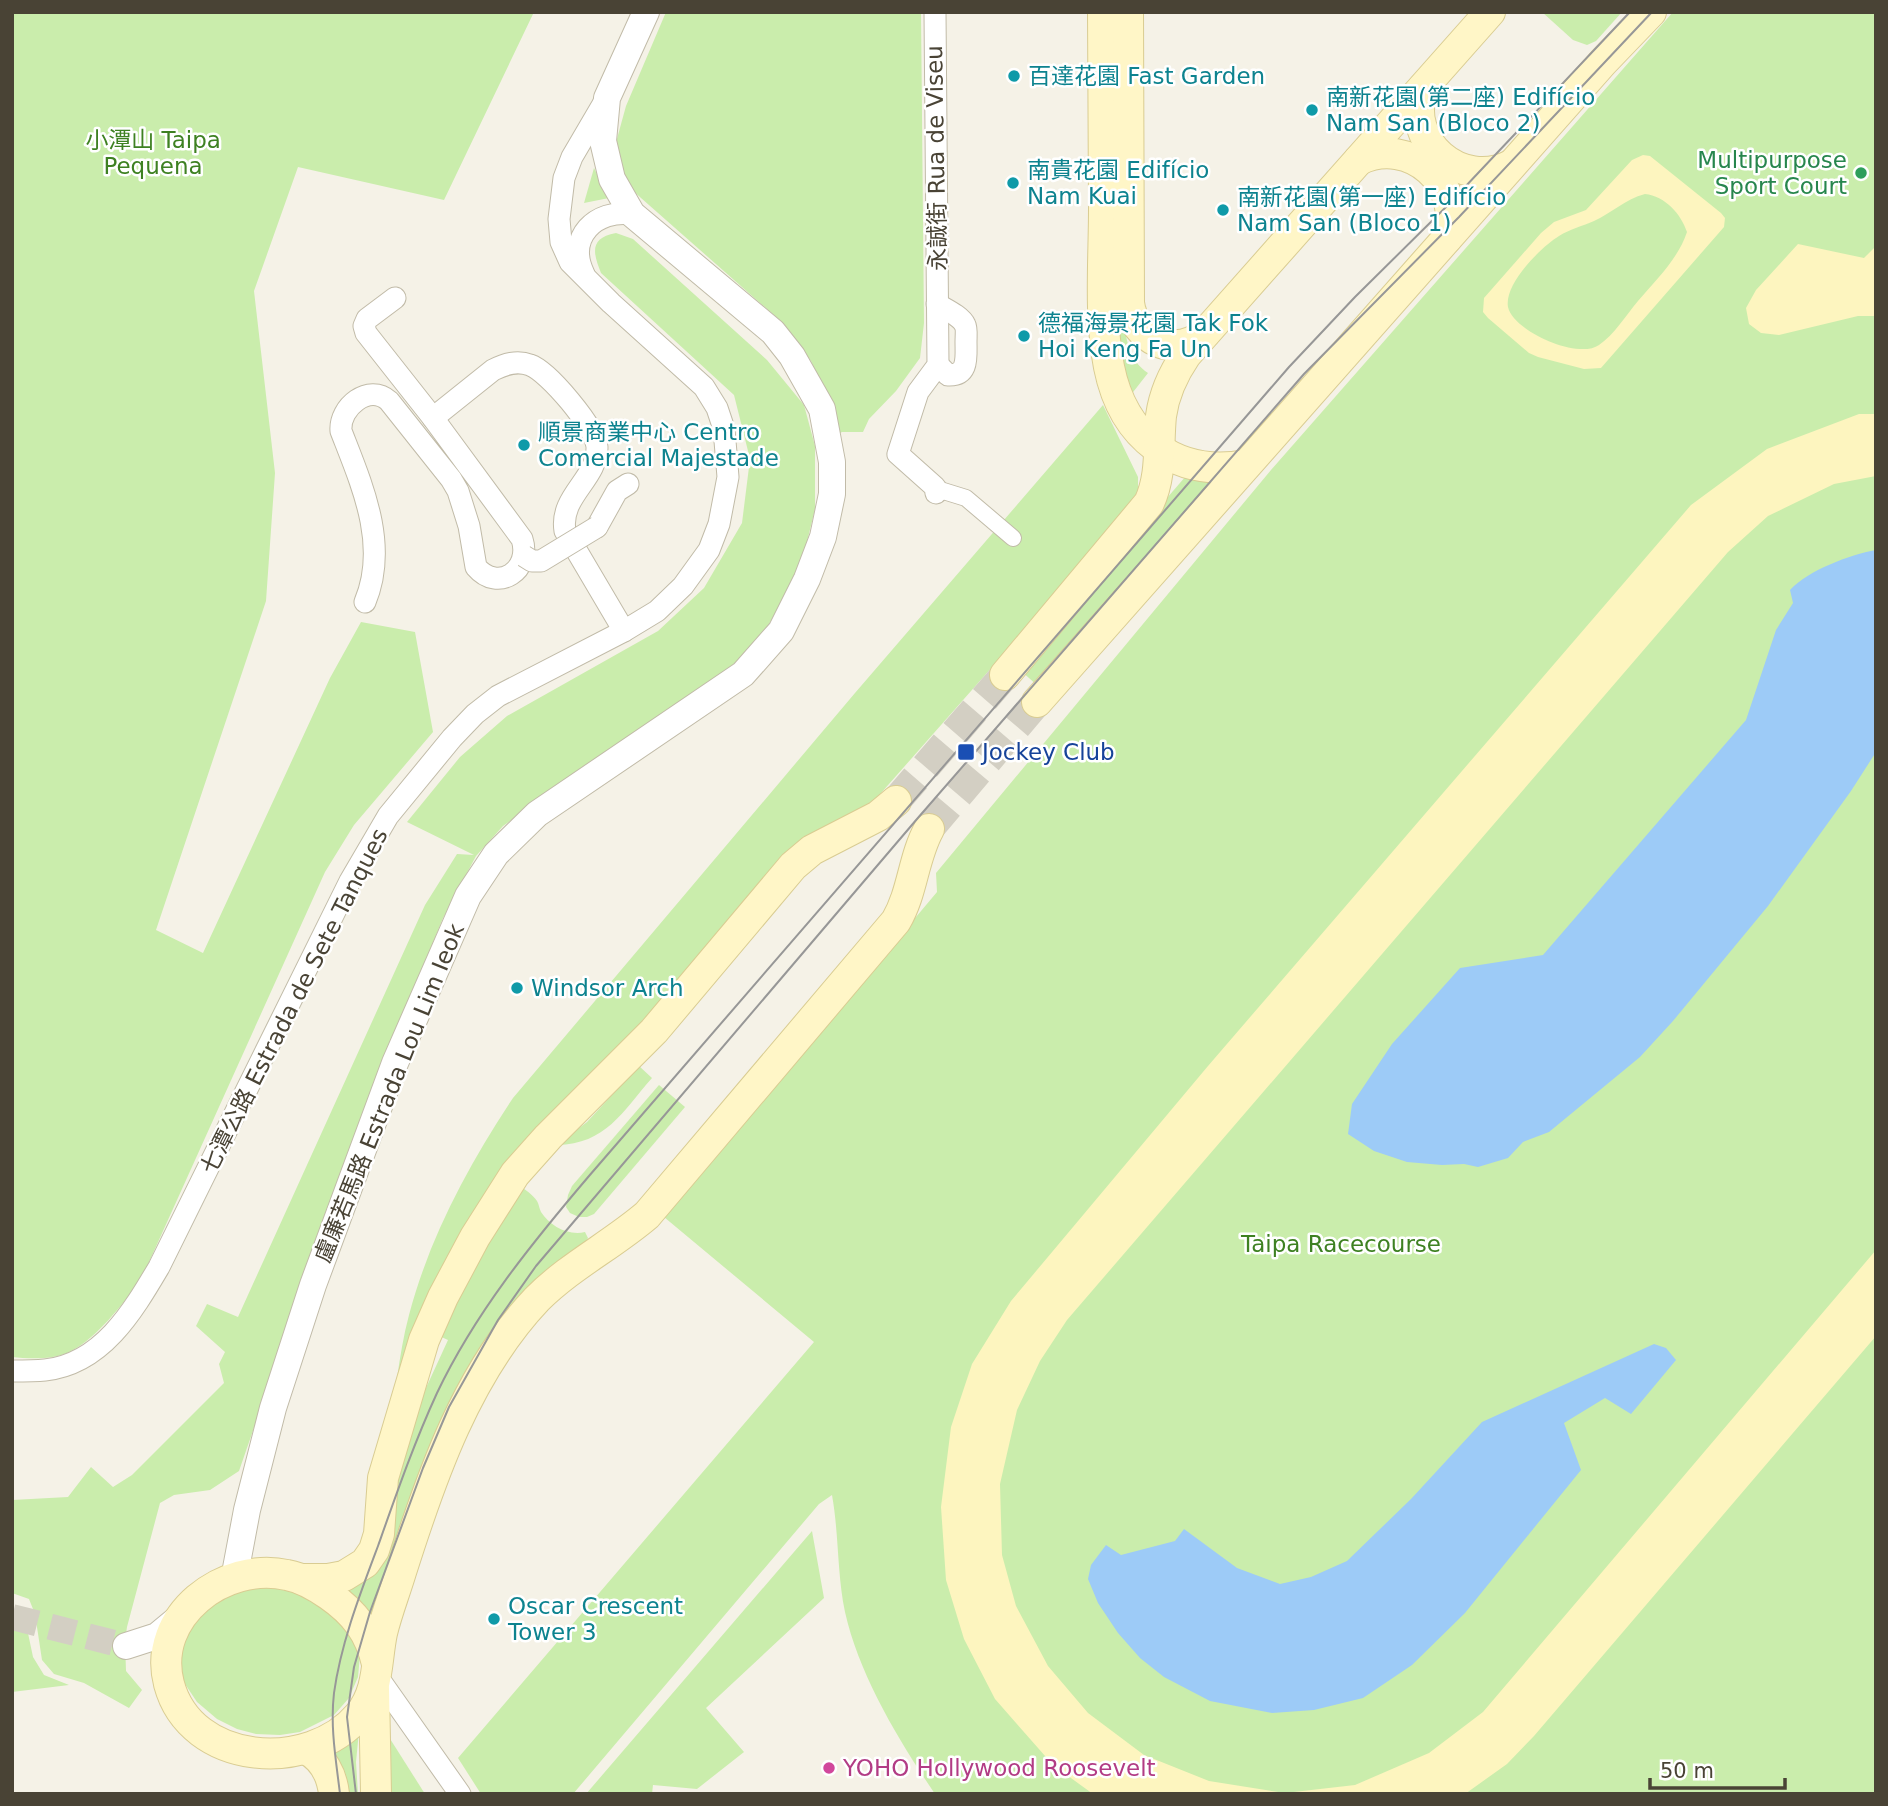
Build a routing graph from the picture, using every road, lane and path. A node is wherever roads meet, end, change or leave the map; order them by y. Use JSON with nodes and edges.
{"nodes":[{"id":1,"x":646,"y":12,"type":"edge"},
{"id":2,"x":935,"y":12,"type":"edge"},
{"id":3,"x":1103,"y":12,"type":"edge"},
{"id":4,"x":1128,"y":12,"type":"edge"},
{"id":5,"x":1490,"y":12,"type":"edge"},
{"id":6,"x":1651,"y":12,"type":"edge"},
{"id":7,"x":1469,"y":24,"type":"edge"},
{"id":8,"x":1423,"y":88,"type":"junction"},
{"id":9,"x":607,"y":98,"type":"junction"},
{"id":10,"x":605,"y":152,"type":"junction"},
{"id":11,"x":1359,"y":160,"type":"junction"},
{"id":12,"x":1511,"y":165,"type":"junction"},
{"id":13,"x":564,"y":178,"type":"junction"},
{"id":14,"x":560,"y":205,"type":"junction"},
{"id":15,"x":632,"y":214,"type":"junction"},
{"id":16,"x":596,"y":220,"type":"junction"},
{"id":17,"x":1447,"y":238,"type":"junction"},
{"id":18,"x":586,"y":279,"type":"junction"},
{"id":19,"x":395,"y":298,"type":"dead end"},
{"id":20,"x":1208,"y":331,"type":"junction"},
{"id":21,"x":433,"y":418,"type":"junction"},
{"id":22,"x":1160,"y":451,"type":"junction"},
{"id":23,"x":1247,"y":465,"type":"junction"},
{"id":24,"x":628,"y":484,"type":"dead end"},
{"id":25,"x":937,"y":491,"type":"joint"},
{"id":26,"x":1013,"y":538,"type":"dead end"},
{"id":27,"x":524,"y":556,"type":"junction"},
{"id":28,"x":365,"y":602,"type":"dead end"},
{"id":29,"x":624,"y":631,"type":"junction"},
{"id":30,"x":1005,"y":675,"type":"tunnel mouth"},
{"id":31,"x":1037,"y":702,"type":"tunnel mouth"},
{"id":32,"x":896,"y":801,"type":"tunnel mouth"},
{"id":33,"x":929,"y":829,"type":"tunnel mouth"},
{"id":34,"x":12,"y":1371,"type":"edge"},
{"id":35,"x":234,"y":1579,"type":"junction"},
{"id":36,"x":300,"y":1579,"type":"junction"},
{"id":37,"x":180,"y":1617,"type":"junction"},
{"id":38,"x":376,"y":1675,"type":"junction"},
{"id":39,"x":169,"y":1683,"type":"junction"},
{"id":40,"x":306,"y":1749,"type":"junction"},
{"id":41,"x":334,"y":1794,"type":"edge"},
{"id":42,"x":376,"y":1794,"type":"edge"},
{"id":43,"x":460,"y":1794,"type":"edge"}],
"edges":[{"from":1,"to":9,"type":"street","name":"盧廉若馬路 Estrada Lou Lim Ieok"},
{"from":2,"to":25,"type":"street","name":"永誠街 Rua de Viseu"},
{"from":3,"to":22,"type":"main road"},
{"from":4,"to":20,"type":"main road"},
{"from":5,"to":7,"type":"main road"},
{"from":6,"to":12,"type":"main road"},
{"from":7,"to":8,"type":"main road"},
{"from":8,"to":11,"type":"main road"},
{"from":8,"to":12,"type":"main road"},
{"from":9,"to":10,"type":"street","name":"盧廉若馬路 Estrada Lou Lim Ieok"},
{"from":9,"to":13,"type":"street","name":"七潭公路 Estrada de Sete Tanques"},
{"from":10,"to":13,"type":"street"},
{"from":10,"to":15,"type":"street","name":"盧廉若馬路 Estrada Lou Lim Ieok"},
{"from":11,"to":17,"type":"main road"},
{"from":11,"to":20,"type":"main road"},
{"from":12,"to":17,"type":"main road"},
{"from":13,"to":14,"type":"street","name":"七潭公路 Estrada de Sete Tanques"},
{"from":14,"to":16,"type":"street"},
{"from":14,"to":18,"type":"street","name":"七潭公路 Estrada de Sete Tanques"},
{"from":15,"to":16,"type":"street"},
{"from":15,"to":35,"type":"street","name":"盧廉若馬路 Estrada Lou Lim Ieok"},
{"from":16,"to":18,"type":"street"},
{"from":17,"to":23,"type":"main road"},
{"from":18,"to":29,"type":"street","name":"七潭公路 Estrada de Sete Tanques"},
{"from":19,"to":21,"type":"street"},
{"from":20,"to":22,"type":"main road"},
{"from":21,"to":27,"type":"street"},
{"from":21,"to":29,"type":"street"},
{"from":22,"to":23,"type":"main road"},
{"from":22,"to":30,"type":"main road"},
{"from":23,"to":31,"type":"main road"},
{"from":24,"to":27,"type":"street","bridge":true},
{"from":25,"to":26,"type":"street","name":"永誠街 Rua de Viseu"},
{"from":27,"to":28,"type":"street"},
{"from":29,"to":34,"type":"street","name":"七潭公路 Estrada de Sete Tanques"},
{"from":32,"to":36,"type":"main road"},
{"from":33,"to":38,"type":"main road"},
{"from":35,"to":36,"type":"main road"},
{"from":35,"to":37,"type":"main road"},
{"from":36,"to":38,"type":"main road"},
{"from":37,"to":39,"type":"main road"},
{"from":37,"to":39,"type":"street"},
{"from":38,"to":40,"type":"main road"},
{"from":38,"to":42,"type":"main road"},
{"from":38,"to":43,"type":"street"},
{"from":39,"to":40,"type":"main road"},
{"from":40,"to":41,"type":"main road"}]}
